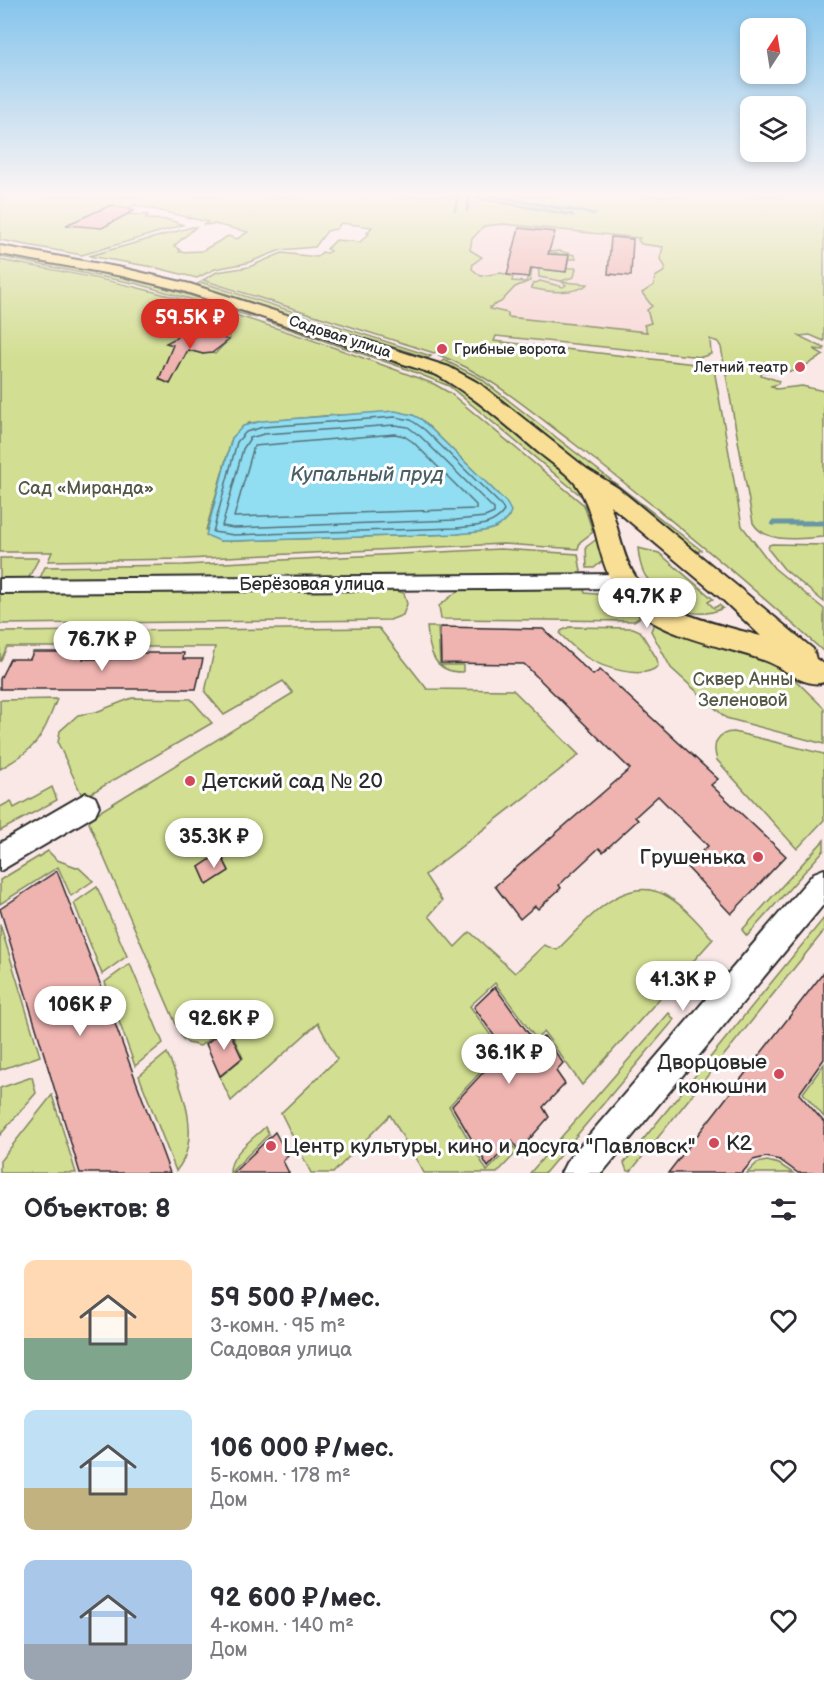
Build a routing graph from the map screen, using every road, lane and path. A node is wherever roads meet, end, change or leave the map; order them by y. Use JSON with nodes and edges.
{"nodes":[{"id":1,"x":4,"y":251,"type":"edge"},
{"id":2,"x":579,"y":474,"type":"junction"},
{"id":3,"x":625,"y":581,"type":"junction"},
{"id":4,"x":0,"y":586,"type":"edge"},
{"id":5,"x":819,"y":678,"type":"edge"},
{"id":6,"x":86,"y":806,"type":"dead end"},
{"id":7,"x":0,"y":858,"type":"edge"},
{"id":8,"x":824,"y":883,"type":"edge"},
{"id":9,"x":579,"y":1173,"type":"edge"}],
"edges":[{"from":1,"to":2,"type":"main road","name":"Садовая улица"},
{"from":2,"to":3,"type":"main road","name":"Садовая улица"},
{"from":2,"to":5,"type":"main road","name":"Садовая улица"},
{"from":3,"to":4,"type":"street","name":"Берёзовая улица"},
{"from":3,"to":5,"type":"main road","name":"Садовая улица"},
{"from":6,"to":7,"type":"street"},
{"from":8,"to":9,"type":"street"}]}
